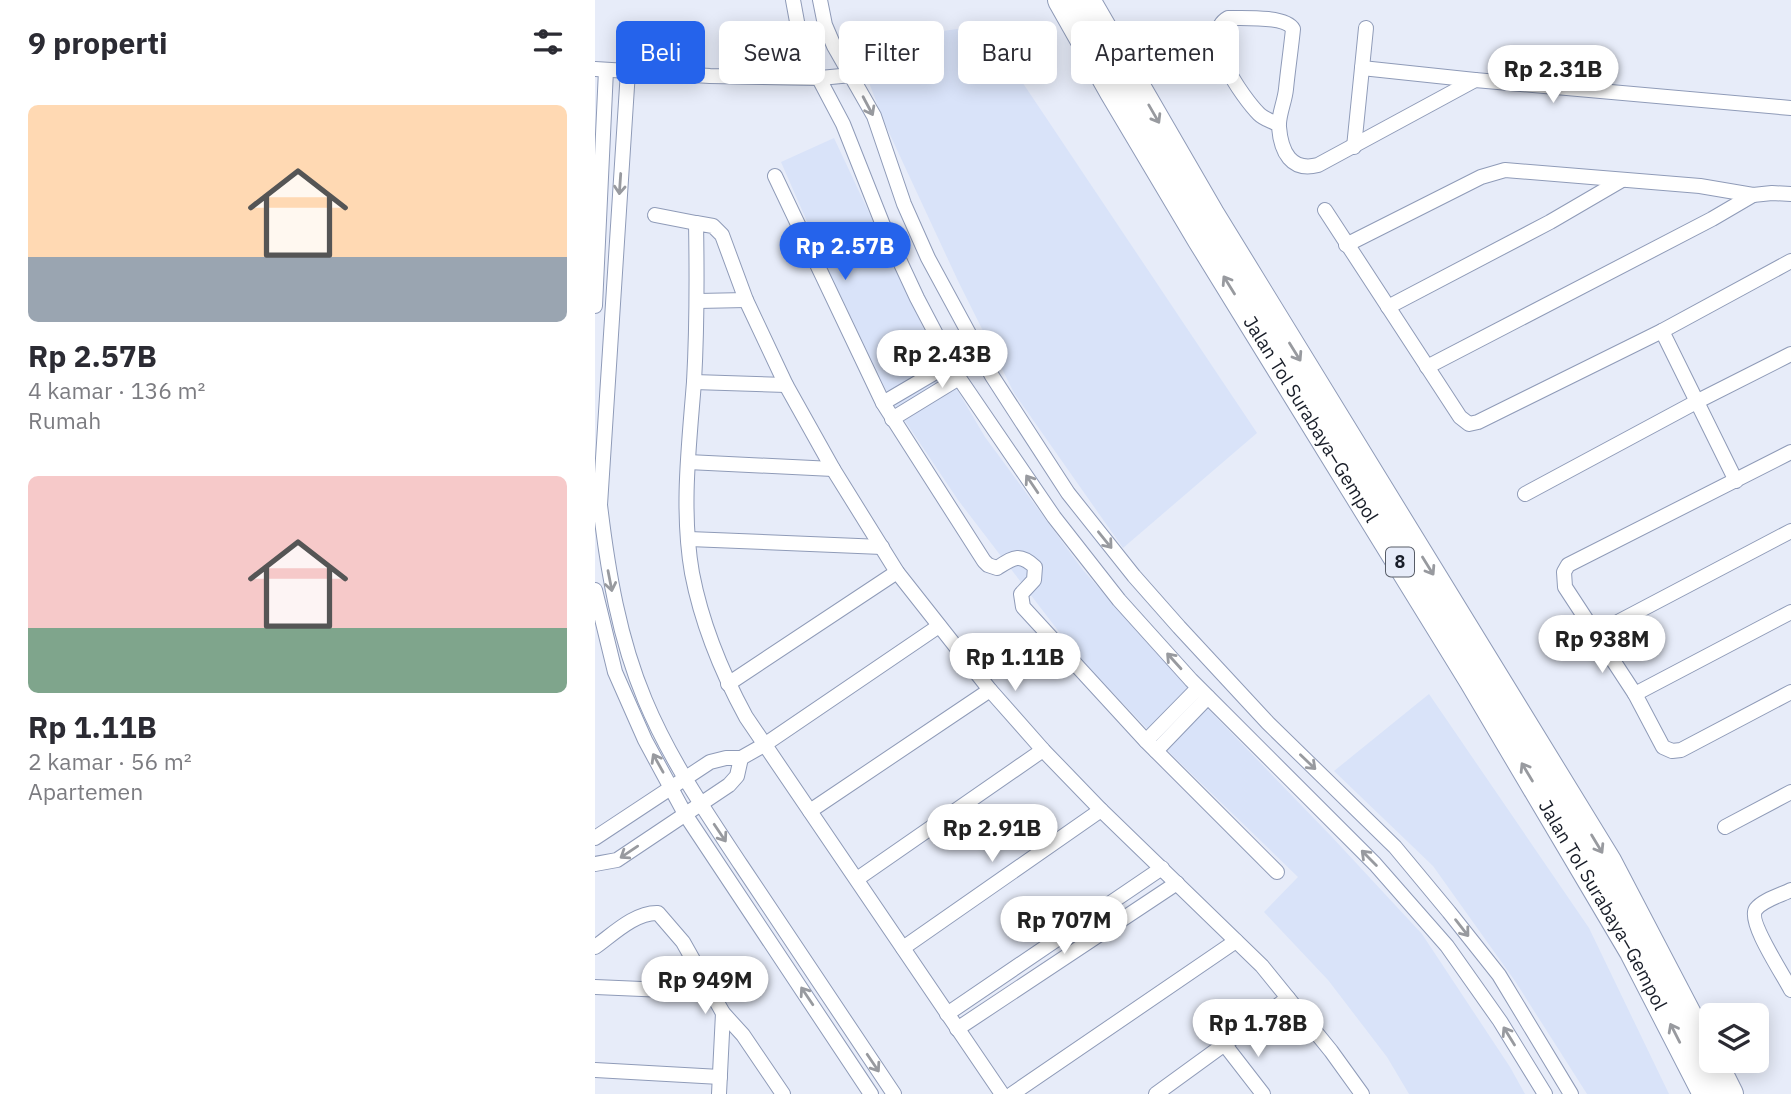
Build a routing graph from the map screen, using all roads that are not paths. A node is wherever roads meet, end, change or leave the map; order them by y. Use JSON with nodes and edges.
{"nodes":[{"id":1,"x":793,"y":0,"type":"edge"},
{"id":2,"x":820,"y":0,"type":"edge"},
{"id":3,"x":1061,"y":0,"type":"edge"},
{"id":4,"x":1087,"y":0,"type":"edge"},
{"id":5,"x":797,"y":21,"type":"edge"},
{"id":6,"x":1081,"y":21,"type":"edge"},
{"id":7,"x":1092,"y":21,"type":"edge"},
{"id":8,"x":1366,"y":29,"type":"dead end"},
{"id":9,"x":839,"y":54,"type":"edge"},
{"id":10,"x":1362,"y":68,"type":"junction"},
{"id":11,"x":601,"y":69,"type":"edge"},
{"id":12,"x":1475,"y":80,"type":"junction"},
{"id":13,"x":627,"y":84,"type":"edge"},
{"id":14,"x":823,"y":84,"type":"edge"},
{"id":15,"x":857,"y":84,"type":"edge"},
{"id":16,"x":1120,"y":84,"type":"edge"},
{"id":17,"x":1126,"y":84,"type":"edge"},
{"id":18,"x":1791,"y":108,"type":"edge"},
{"id":19,"x":600,"y":114,"type":"edge"},
{"id":20,"x":624,"y":116,"type":"junction"},
{"id":21,"x":1279,"y":125,"type":"junction"},
{"id":22,"x":1354,"y":147,"type":"junction"},
{"id":23,"x":775,"y":176,"type":"dead end"},
{"id":24,"x":1622,"y":180,"type":"junction"},
{"id":25,"x":1791,"y":194,"type":"edge"},
{"id":26,"x":1753,"y":195,"type":"junction"},
{"id":27,"x":1325,"y":210,"type":"dead end"},
{"id":28,"x":655,"y":215,"type":"dead end"},
{"id":29,"x":696,"y":223,"type":"junction"},
{"id":30,"x":1346,"y":245,"type":"junction"},
{"id":31,"x":1791,"y":261,"type":"edge"},
{"id":32,"x":746,"y":300,"type":"junction"},
{"id":33,"x":698,"y":301,"type":"junction"},
{"id":34,"x":595,"y":306,"type":"edge"},
{"id":35,"x":1388,"y":307,"type":"junction"},
{"id":36,"x":1662,"y":331,"type":"junction"},
{"id":37,"x":1791,"y":355,"type":"edge"},
{"id":38,"x":951,"y":363,"type":"junction"},
{"id":39,"x":1427,"y":367,"type":"junction"},
{"id":40,"x":959,"y":377,"type":"junction"},
{"id":41,"x":694,"y":382,"type":"junction"},
{"id":42,"x":786,"y":385,"type":"junction"},
{"id":43,"x":1698,"y":401,"type":"junction"},
{"id":44,"x":883,"y":403,"type":"junction"},
{"id":45,"x":893,"y":419,"type":"junction"},
{"id":46,"x":1791,"y":452,"type":"edge"},
{"id":47,"x":688,"y":462,"type":"junction"},
{"id":48,"x":833,"y":469,"type":"junction"},
{"id":49,"x":1736,"y":481,"type":"junction"},
{"id":50,"x":1525,"y":495,"type":"dead end"},
{"id":51,"x":597,"y":505,"type":"edge"},
{"id":52,"x":1791,"y":531,"type":"edge"},
{"id":53,"x":689,"y":539,"type":"junction"},
{"id":54,"x":882,"y":547,"type":"junction"},
{"id":55,"x":897,"y":572,"type":"junction"},
{"id":56,"x":595,"y":590,"type":"edge"},
{"id":57,"x":1791,"y":612,"type":"edge"},
{"id":58,"x":939,"y":626,"type":"junction"},
{"id":59,"x":1597,"y":633,"type":"junction"},
{"id":60,"x":728,"y":684,"type":"junction"},
{"id":61,"x":990,"y":690,"type":"junction"},
{"id":62,"x":1791,"y":692,"type":"edge"},
{"id":63,"x":1203,"y":693,"type":"junction"},
{"id":64,"x":1635,"y":694,"type":"junction"},
{"id":65,"x":1268,"y":723,"type":"junction"},
{"id":66,"x":1251,"y":740,"type":"junction"},
{"id":67,"x":1289,"y":744,"type":"junction"},
{"id":68,"x":764,"y":745,"type":"junction"},
{"id":69,"x":1151,"y":746,"type":"junction"},
{"id":70,"x":1043,"y":750,"type":"junction"},
{"id":71,"x":741,"y":758,"type":"junction"},
{"id":72,"x":1273,"y":762,"type":"junction"},
{"id":73,"x":685,"y":778,"type":"junction"},
{"id":74,"x":671,"y":787,"type":"junction"},
{"id":75,"x":1791,"y":792,"type":"edge"},
{"id":76,"x":700,"y":804,"type":"junction"},
{"id":77,"x":1101,"y":810,"type":"junction"},
{"id":78,"x":810,"y":811,"type":"junction"},
{"id":79,"x":685,"y":814,"type":"junction"},
{"id":80,"x":1725,"y":827,"type":"dead end"},
{"id":81,"x":597,"y":833,"type":"edge"},
{"id":82,"x":595,"y":864,"type":"edge"},
{"id":83,"x":1161,"y":868,"type":"junction"},
{"id":84,"x":1277,"y":872,"type":"dead end"},
{"id":85,"x":857,"y":879,"type":"junction"},
{"id":86,"x":1177,"y":883,"type":"junction"},
{"id":87,"x":1791,"y":890,"type":"edge"},
{"id":88,"x":1236,"y":941,"type":"junction"},
{"id":89,"x":595,"y":947,"type":"edge"},
{"id":90,"x":903,"y":948,"type":"junction"},
{"id":91,"x":1789,"y":982,"type":"edge"},
{"id":92,"x":595,"y":987,"type":"edge"},
{"id":93,"x":712,"y":992,"type":"junction"},
{"id":94,"x":1288,"y":998,"type":"junction"},
{"id":95,"x":723,"y":1013,"type":"junction"},
{"id":96,"x":947,"y":1014,"type":"junction"},
{"id":97,"x":850,"y":1028,"type":"junction"},
{"id":98,"x":957,"y":1029,"type":"junction"},
{"id":99,"x":1699,"y":1034,"type":"edge"},
{"id":100,"x":836,"y":1039,"type":"junction"},
{"id":101,"x":1225,"y":1045,"type":"junction"},
{"id":102,"x":595,"y":1070,"type":"edge"},
{"id":103,"x":1719,"y":1073,"type":"edge"},
{"id":104,"x":720,"y":1077,"type":"junction"},
{"id":105,"x":719,"y":1094,"type":"edge"},
{"id":106,"x":783,"y":1094,"type":"edge"},
{"id":107,"x":871,"y":1094,"type":"edge"},
{"id":108,"x":894,"y":1094,"type":"edge"},
{"id":109,"x":1002,"y":1094,"type":"edge"},
{"id":110,"x":1012,"y":1094,"type":"edge"},
{"id":111,"x":1156,"y":1094,"type":"edge"},
{"id":112,"x":1263,"y":1094,"type":"edge"},
{"id":113,"x":1362,"y":1094,"type":"edge"},
{"id":114,"x":1545,"y":1094,"type":"edge"},
{"id":115,"x":1571,"y":1094,"type":"edge"},
{"id":116,"x":1706,"y":1094,"type":"edge"},
{"id":117,"x":1730,"y":1094,"type":"edge"}],
"edges":[{"from":1,"to":5,"type":"street"},
{"from":2,"to":9,"type":"street"},
{"from":3,"to":6,"type":"highway","name":"Jalan Tol Surabaya–Gempol","number":"8"},
{"from":4,"to":7,"type":"highway","name":"Jalan Tol Surabaya–Gempol","number":"8"},
{"from":8,"to":10,"type":"street"},
{"from":10,"to":12,"type":"street"},
{"from":10,"to":22,"type":"street"},
{"from":11,"to":19,"type":"street"},
{"from":12,"to":18,"type":"street"},
{"from":12,"to":22,"type":"street"},
{"from":13,"to":20,"type":"street"},
{"from":14,"to":38,"type":"street"},
{"from":15,"to":65,"type":"street","one_way":true},
{"from":116,"to":16,"type":"highway","name":"Jalan Tol Surabaya–Gempol","number":"8","one_way":true},
{"from":17,"to":99,"type":"highway","name":"Jalan Tol Surabaya–Gempol","number":"8","one_way":true},
{"from":19,"to":20,"type":"street"},
{"from":19,"to":34,"type":"street"},
{"from":20,"to":51,"type":"street","one_way":true},
{"from":21,"to":21,"type":"street"},
{"from":21,"to":22,"type":"street"},
{"from":23,"to":44,"type":"street"},
{"from":24,"to":26,"type":"street"},
{"from":24,"to":30,"type":"street"},
{"from":24,"to":35,"type":"street"},
{"from":25,"to":26,"type":"street"},
{"from":26,"to":39,"type":"street"},
{"from":27,"to":30,"type":"street"},
{"from":28,"to":29,"type":"street"},
{"from":29,"to":32,"type":"street"},
{"from":29,"to":33,"type":"street"},
{"from":30,"to":35,"type":"street"},
{"from":31,"to":36,"type":"street"},
{"from":32,"to":33,"type":"street"},
{"from":32,"to":42,"type":"street"},
{"from":33,"to":41,"type":"street"},
{"from":35,"to":39,"type":"street"},
{"from":36,"to":39,"type":"street"},
{"from":36,"to":43,"type":"street"},
{"from":37,"to":43,"type":"street"},
{"from":38,"to":40,"type":"street"},
{"from":38,"to":44,"type":"street"},
{"from":40,"to":45,"type":"street"},
{"from":63,"to":40,"type":"street","one_way":true},
{"from":41,"to":42,"type":"street"},
{"from":41,"to":47,"type":"street"},
{"from":42,"to":48,"type":"street"},
{"from":43,"to":49,"type":"street"},
{"from":43,"to":50,"type":"street"},
{"from":44,"to":45,"type":"street"},
{"from":45,"to":69,"type":"street"},
{"from":46,"to":49,"type":"street"},
{"from":47,"to":48,"type":"street"},
{"from":47,"to":53,"type":"street"},
{"from":48,"to":54,"type":"street"},
{"from":49,"to":59,"type":"street"},
{"from":51,"to":73,"type":"street","one_way":true},
{"from":52,"to":59,"type":"street"},
{"from":53,"to":54,"type":"street"},
{"from":53,"to":60,"type":"street"},
{"from":54,"to":55,"type":"street"},
{"from":55,"to":58,"type":"street"},
{"from":55,"to":60,"type":"street"},
{"from":74,"to":56,"type":"street","one_way":true},
{"from":57,"to":64,"type":"street"},
{"from":58,"to":61,"type":"street"},
{"from":58,"to":68,"type":"street"},
{"from":59,"to":64,"type":"street"},
{"from":60,"to":68,"type":"street"},
{"from":61,"to":70,"type":"street"},
{"from":61,"to":78,"type":"street"},
{"from":62,"to":64,"type":"street"},
{"from":63,"to":66,"type":"street"},
{"from":63,"to":69,"type":"street"},
{"from":65,"to":66,"type":"street"},
{"from":65,"to":67,"type":"street"},
{"from":66,"to":72,"type":"street"},
{"from":67,"to":72,"type":"street"},
{"from":67,"to":115,"type":"street","one_way":true},
{"from":68,"to":71,"type":"street"},
{"from":68,"to":78,"type":"street"},
{"from":69,"to":84,"type":"street"},
{"from":70,"to":77,"type":"street"},
{"from":70,"to":85,"type":"street"},
{"from":71,"to":73,"type":"street"},
{"from":71,"to":76,"type":"street"},
{"from":114,"to":72,"type":"street","one_way":true},
{"from":73,"to":74,"type":"street"},
{"from":73,"to":76,"type":"street"},
{"from":74,"to":79,"type":"street"},
{"from":74,"to":81,"type":"street"},
{"from":75,"to":80,"type":"street"},
{"from":76,"to":79,"type":"street"},
{"from":76,"to":97,"type":"street","one_way":true},
{"from":77,"to":83,"type":"street"},
{"from":77,"to":90,"type":"street"},
{"from":78,"to":85,"type":"street"},
{"from":79,"to":82,"type":"street","one_way":true},
{"from":100,"to":79,"type":"street","one_way":true},
{"from":83,"to":86,"type":"street"},
{"from":83,"to":96,"type":"street"},
{"from":85,"to":90,"type":"street"},
{"from":86,"to":88,"type":"street"},
{"from":86,"to":98,"type":"street"},
{"from":87,"to":91,"type":"street"},
{"from":88,"to":94,"type":"street"},
{"from":88,"to":110,"type":"street"},
{"from":89,"to":93,"type":"street"},
{"from":90,"to":96,"type":"street"},
{"from":92,"to":93,"type":"street"},
{"from":93,"to":95,"type":"street"},
{"from":94,"to":101,"type":"street"},
{"from":94,"to":113,"type":"street"},
{"from":95,"to":104,"type":"street"},
{"from":95,"to":106,"type":"street"},
{"from":96,"to":98,"type":"street"},
{"from":97,"to":100,"type":"street"},
{"from":97,"to":108,"type":"street","one_way":true},
{"from":98,"to":109,"type":"street"},
{"from":100,"to":107,"type":"street"},
{"from":101,"to":111,"type":"street"},
{"from":101,"to":112,"type":"street"},
{"from":102,"to":104,"type":"street"},
{"from":103,"to":117,"type":"highway","name":"Jalan Tol Surabaya–Gempol","number":"8"},
{"from":104,"to":105,"type":"street"}]}
